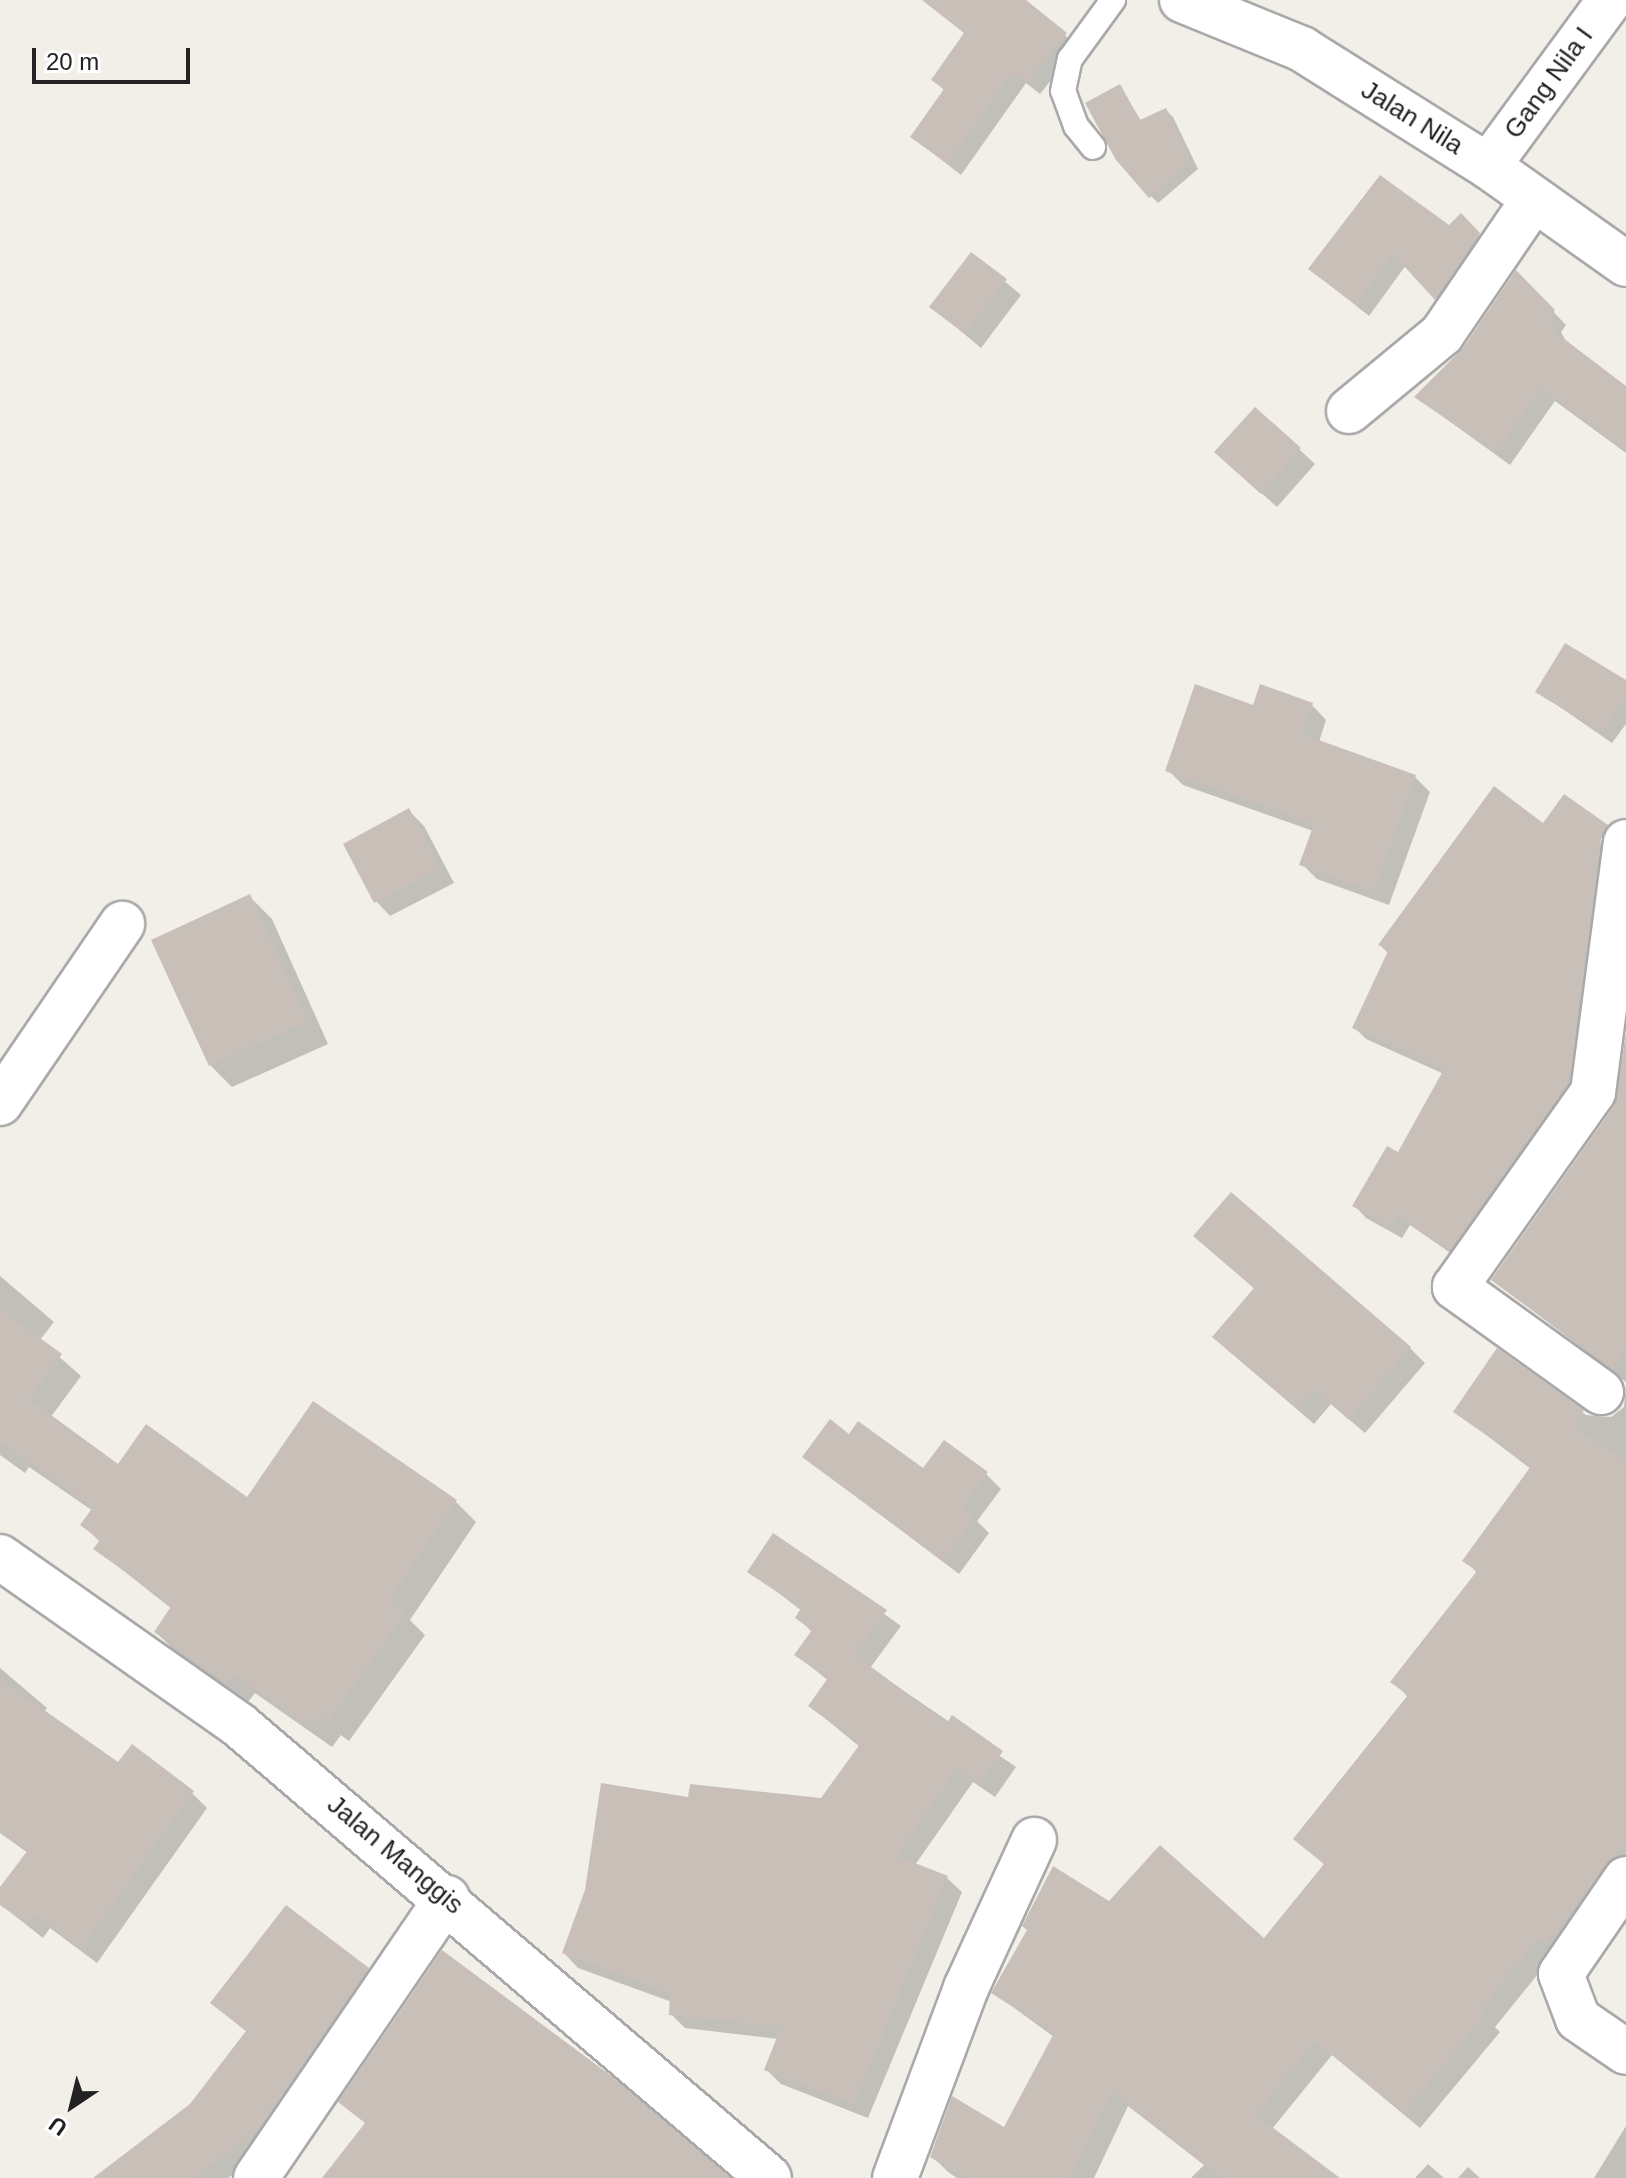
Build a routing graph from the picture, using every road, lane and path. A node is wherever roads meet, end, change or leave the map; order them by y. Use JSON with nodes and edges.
{"nodes":[{"id":1,"x":1113,"y":0,"type":"edge"},
{"id":2,"x":1182,"y":0,"type":"edge"},
{"id":3,"x":1610,"y":0,"type":"edge"},
{"id":4,"x":1093,"y":147,"type":"dead end"},
{"id":5,"x":1488,"y":166,"type":"junction"},
{"id":6,"x":1534,"y":199,"type":"junction"},
{"id":7,"x":1626,"y":264,"type":"edge"},
{"id":8,"x":1349,"y":411,"type":"dead end"},
{"id":9,"x":1626,"y":842,"type":"edge"},
{"id":10,"x":122,"y":924,"type":"dead end"},
{"id":11,"x":0,"y":1103,"type":"edge"},
{"id":12,"x":1601,"y":1392,"type":"dead end"},
{"id":13,"x":0,"y":1557,"type":"edge"},
{"id":14,"x":1034,"y":1840,"type":"dead end"},
{"id":15,"x":1626,"y":1879,"type":"edge"},
{"id":16,"x":447,"y":1898,"type":"junction"},
{"id":17,"x":1626,"y":2052,"type":"edge"},
{"id":18,"x":256,"y":2178,"type":"edge"},
{"id":19,"x":769,"y":2178,"type":"edge"},
{"id":20,"x":895,"y":2178,"type":"edge"}],
"edges":[{"from":1,"to":4,"type":"lane"},
{"from":2,"to":5,"type":"street","name":"Jalan Nila"},
{"from":3,"to":5,"type":"street","name":"Gang Nila I"},
{"from":5,"to":6,"type":"street","name":"Jalan Nila"},
{"from":6,"to":7,"type":"street","name":"Jalan Nila"},
{"from":6,"to":8,"type":"street"},
{"from":9,"to":12,"type":"street"},
{"from":10,"to":11,"type":"street"},
{"from":13,"to":16,"type":"street","name":"Jalan Manggis"},
{"from":14,"to":20,"type":"street"},
{"from":15,"to":17,"type":"street"},
{"from":16,"to":18,"type":"street"},
{"from":16,"to":19,"type":"street","name":"Jalan Manggis"}]}
